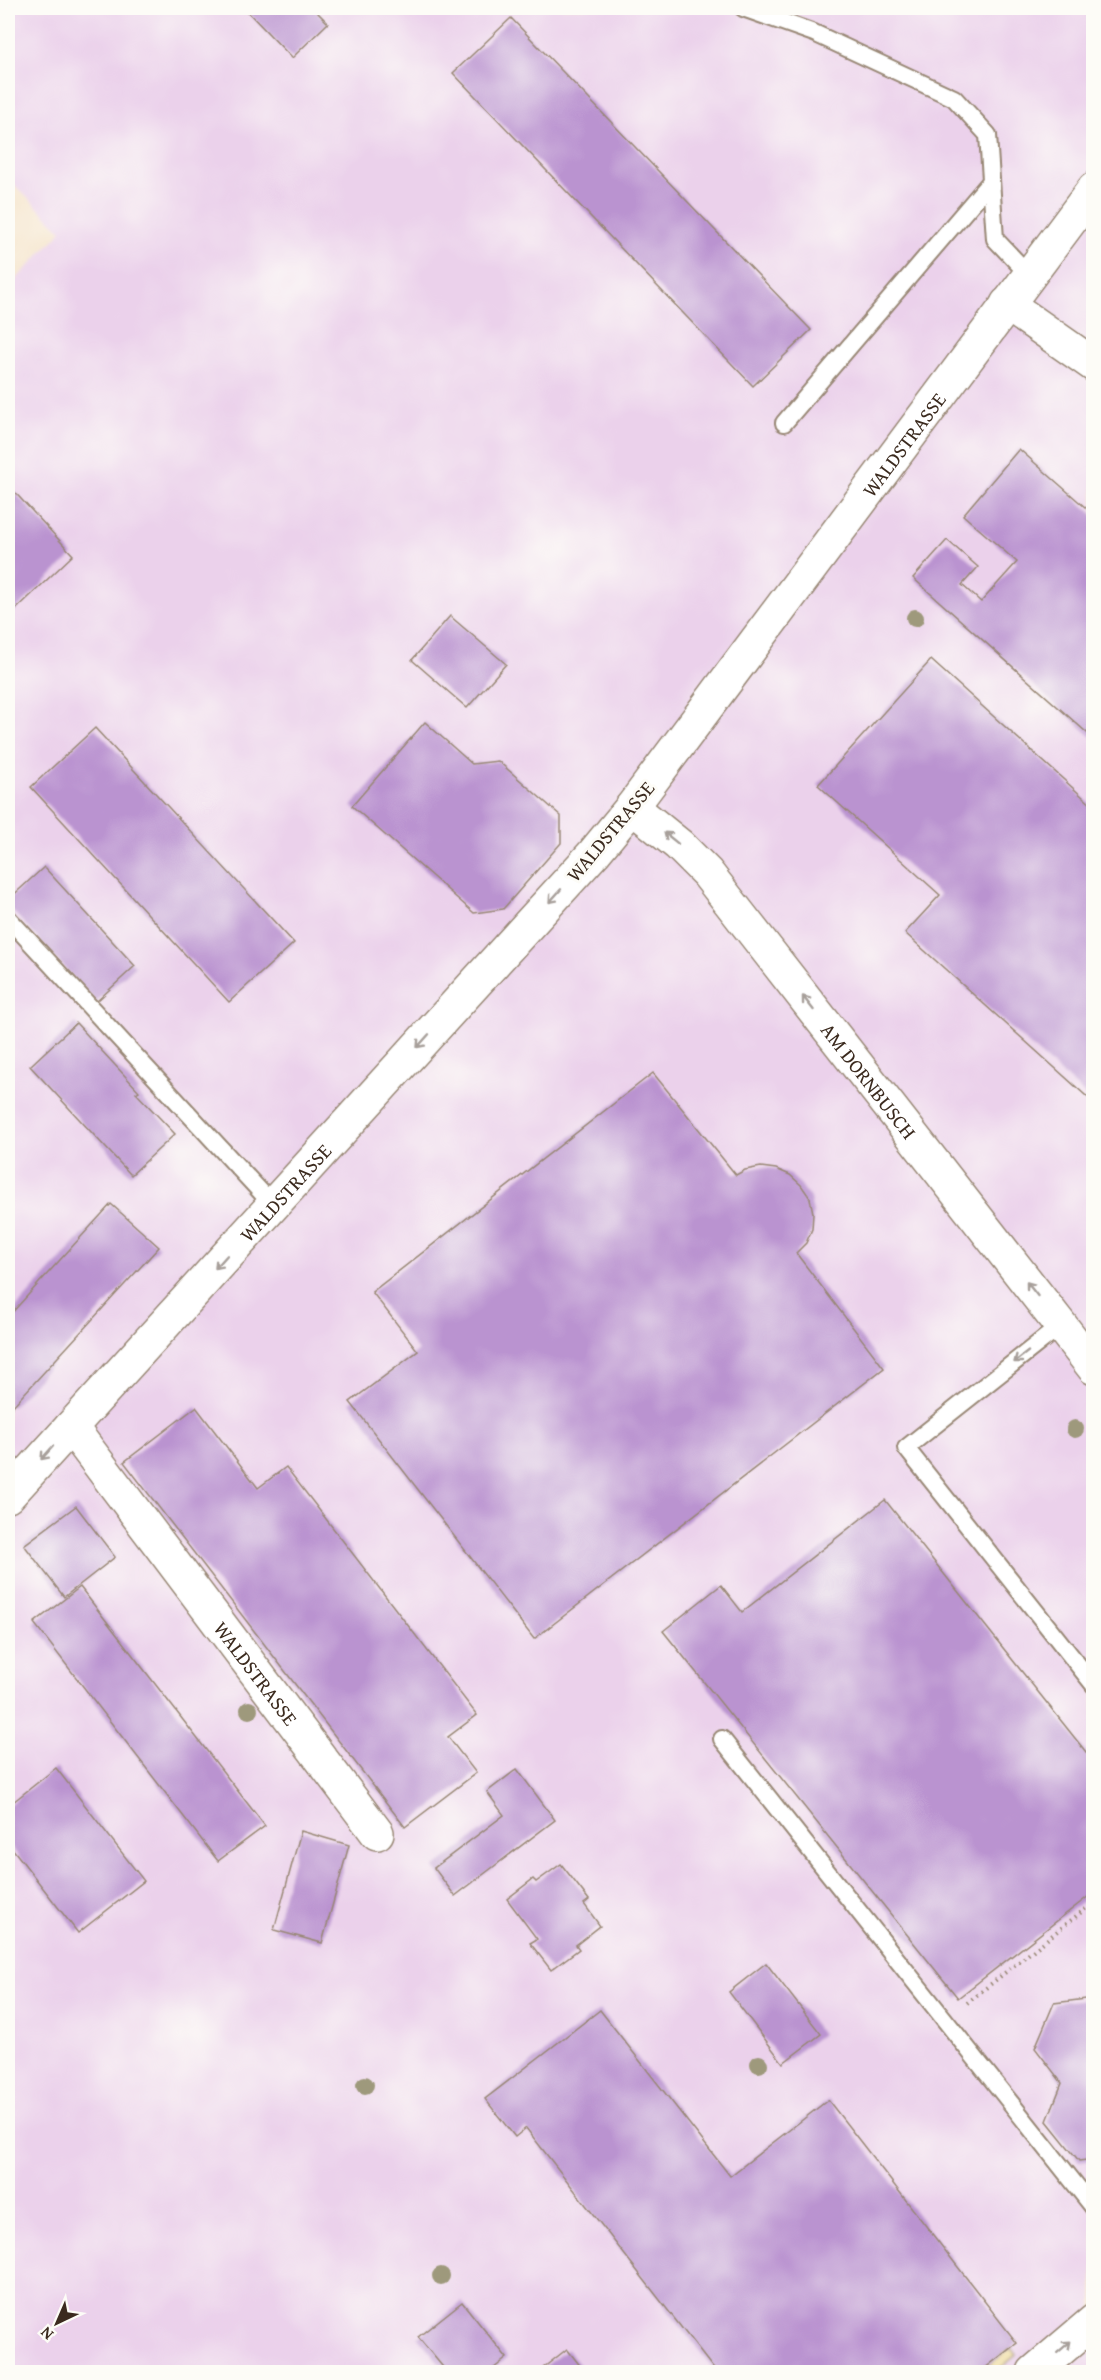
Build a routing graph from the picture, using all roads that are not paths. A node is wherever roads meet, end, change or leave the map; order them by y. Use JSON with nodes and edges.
{"nodes":[{"id":1,"x":743,"y":8,"type":"edge"},
{"id":2,"x":991,"y":181,"type":"junction"},
{"id":3,"x":1094,"y":189,"type":"edge"},
{"id":4,"x":1029,"y":275,"type":"junction"},
{"id":5,"x":1008,"y":304,"type":"junction"},
{"id":6,"x":1094,"y":365,"type":"edge"},
{"id":7,"x":784,"y":423,"type":"dead end"},
{"id":8,"x":632,"y":807,"type":"junction"},
{"id":9,"x":8,"y":918,"type":"edge"},
{"id":10,"x":273,"y":1205,"type":"junction"},
{"id":11,"x":1060,"y":1326,"type":"junction"},
{"id":12,"x":1094,"y":1368,"type":"edge"},
{"id":13,"x":71,"y":1427,"type":"junction"},
{"id":14,"x":8,"y":1496,"type":"edge"},
{"id":15,"x":1094,"y":1685,"type":"edge"},
{"id":16,"x":722,"y":1739,"type":"dead end"},
{"id":17,"x":377,"y":1833,"type":"dead end"},
{"id":18,"x":1094,"y":2208,"type":"edge"},
{"id":19,"x":1094,"y":2321,"type":"edge"},
{"id":20,"x":1034,"y":2373,"type":"edge"}],
"edges":[{"from":1,"to":2,"type":"lane"},
{"from":2,"to":4,"type":"lane"},
{"from":2,"to":7,"type":"lane"},
{"from":3,"to":4,"type":"street","name":"WALDSTRASSE"},
{"from":4,"to":5,"type":"street","name":"WALDSTRASSE"},
{"from":5,"to":6,"type":"street"},
{"from":5,"to":8,"type":"street","name":"WALDSTRASSE"},
{"from":8,"to":10,"type":"street","name":"WALDSTRASSE","one_way":true},
{"from":11,"to":8,"type":"street","name":"AM DORNBUSCH","one_way":true},
{"from":9,"to":10,"type":"lane"},
{"from":10,"to":13,"type":"street","name":"WALDSTRASSE","one_way":true},
{"from":11,"to":12,"type":"street","name":"AM DORNBUSCH"},
{"from":11,"to":15,"type":"lane","one_way":true},
{"from":13,"to":14,"type":"street","name":"WALDSTRASSE","one_way":true},
{"from":13,"to":17,"type":"street","name":"WALDSTRASSE"},
{"from":16,"to":18,"type":"lane"},
{"from":20,"to":19,"type":"street","one_way":true}]}
